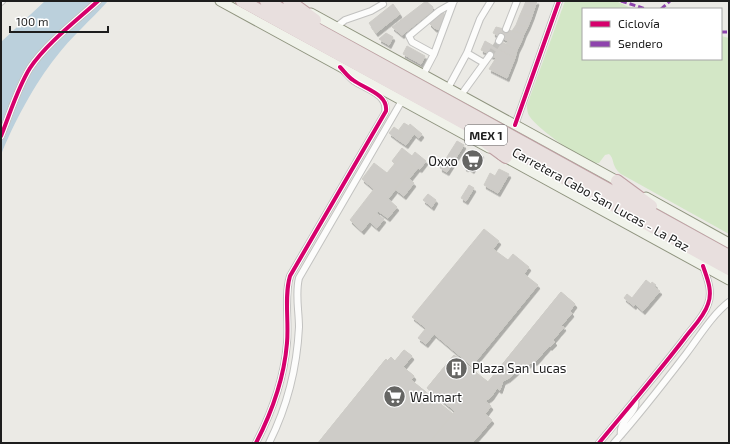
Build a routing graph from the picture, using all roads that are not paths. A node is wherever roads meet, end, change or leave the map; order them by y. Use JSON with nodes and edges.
{"nodes":[{"id":1,"x":98,"y":1,"type":"edge"},
{"id":2,"x":220,"y":1,"type":"edge"},
{"id":3,"x":242,"y":1,"type":"edge"},
{"id":4,"x":266,"y":1,"type":"edge"},
{"id":5,"x":289,"y":1,"type":"edge"},
{"id":6,"x":491,"y":1,"type":"edge"},
{"id":7,"x":517,"y":1,"type":"edge"},
{"id":8,"x":559,"y":1,"type":"edge"},
{"id":9,"x":454,"y":2,"type":"edge"},
{"id":10,"x":383,"y":4,"type":"dead end"},
{"id":11,"x":336,"y":27,"type":"junction"},
{"id":12,"x":506,"y":29,"type":"dead end"},
{"id":13,"x":349,"y":46,"type":"junction"},
{"id":14,"x":468,"y":53,"type":"junction"},
{"id":15,"x":434,"y":54,"type":"junction"},
{"id":16,"x":490,"y":55,"type":"tunnel mouth"},
{"id":17,"x":484,"y":63,"type":"junction"},
{"id":18,"x":340,"y":67,"type":"junction"},
{"id":19,"x":424,"y":74,"type":"junction"},
{"id":20,"x":448,"y":88,"type":"junction"},
{"id":21,"x":461,"y":95,"type":"junction"},
{"id":22,"x":406,"y":103,"type":"junction"},
{"id":23,"x":434,"y":106,"type":"junction"},
{"id":24,"x":515,"y":126,"type":"junction"},
{"id":25,"x":1,"y":136,"type":"edge"},
{"id":26,"x":506,"y":157,"type":"junction"},
{"id":27,"x":617,"y":181,"type":"junction"},
{"id":28,"x":701,"y":241,"type":"junction"},
{"id":29,"x":729,"y":243,"type":"edge"},
{"id":30,"x":729,"y":256,"type":"edge"},
{"id":31,"x":703,"y":266,"type":"junction"},
{"id":32,"x":729,"y":269,"type":"edge"},
{"id":33,"x":729,"y":280,"type":"edge"},
{"id":34,"x":729,"y":302,"type":"edge"},
{"id":35,"x":635,"y":399,"type":"junction"},
{"id":36,"x":621,"y":435,"type":"junction"},
{"id":37,"x":256,"y":443,"type":"edge"},
{"id":38,"x":269,"y":443,"type":"edge"},
{"id":39,"x":599,"y":443,"type":"edge"},
{"id":40,"x":614,"y":443,"type":"edge"}],
"edges":[{"from":1,"to":25,"type":"street"},
{"from":2,"to":18,"type":"main road"},
{"from":3,"to":23,"type":"highway","name":"Carretera Cabo San Lucas - La Paz","number":"MEX 1"},
{"from":4,"to":13,"type":"highway","name":"Carretera Cabo San Lucas - La Paz","number":"MEX 1"},
{"from":5,"to":11,"type":"main road"},
{"from":5,"to":13,"type":"highway"},
{"from":6,"to":14,"type":"street"},
{"from":7,"to":12,"type":"street"},
{"from":8,"to":24,"type":"street"},
{"from":9,"to":15,"type":"street"},
{"from":9,"to":15,"type":"street"},
{"from":10,"to":11,"type":"street"},
{"from":11,"to":19,"type":"main road"},
{"from":13,"to":28,"type":"highway","name":"Carretera Cabo San Lucas - La Paz","number":"MEX 1"},
{"from":14,"to":17,"type":"street"},
{"from":14,"to":20,"type":"street"},
{"from":15,"to":19,"type":"street"},
{"from":16,"to":17,"type":"street"},
{"from":17,"to":21,"type":"street"},
{"from":18,"to":22,"type":"main road"},
{"from":18,"to":37,"type":"street"},
{"from":19,"to":20,"type":"main road"},
{"from":20,"to":21,"type":"main road"},
{"from":21,"to":24,"type":"main road"},
{"from":22,"to":26,"type":"main road"},
{"from":22,"to":38,"type":"street"},
{"from":23,"to":26,"type":"highway"},
{"from":23,"to":32,"type":"highway","name":"Carretera Cabo San Lucas - La Paz","number":"MEX 1"},
{"from":24,"to":27,"type":"main road"},
{"from":26,"to":31,"type":"main road"},
{"from":27,"to":28,"type":"highway"},
{"from":27,"to":29,"type":"main road"},
{"from":28,"to":30,"type":"highway","name":"Carretera Cabo San Lucas - La Paz","number":"MEX 1"},
{"from":31,"to":33,"type":"main road"},
{"from":31,"to":35,"type":"street"},
{"from":34,"to":36,"type":"street"},
{"from":35,"to":36,"type":"street"},
{"from":35,"to":39,"type":"street"},
{"from":36,"to":40,"type":"street"}]}
